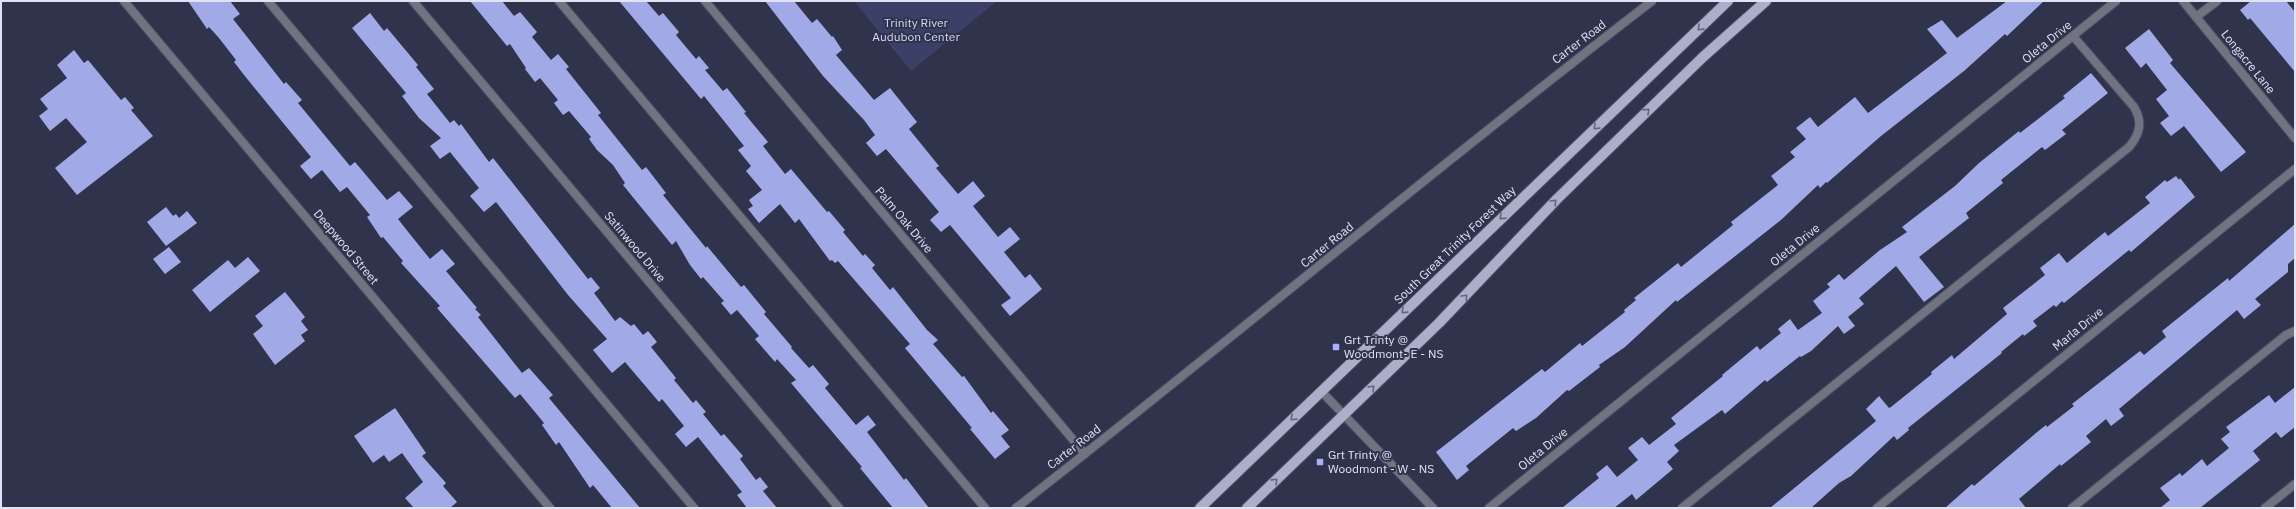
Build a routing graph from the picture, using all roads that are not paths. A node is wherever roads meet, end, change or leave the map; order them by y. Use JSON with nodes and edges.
{"nodes":[{"id":1,"x":124,"y":1,"type":"edge"},
{"id":2,"x":268,"y":1,"type":"edge"},
{"id":3,"x":413,"y":1,"type":"edge"},
{"id":4,"x":559,"y":1,"type":"edge"},
{"id":5,"x":705,"y":1,"type":"edge"},
{"id":6,"x":1652,"y":1,"type":"edge"},
{"id":7,"x":1728,"y":1,"type":"edge"},
{"id":8,"x":1766,"y":1,"type":"edge"},
{"id":9,"x":2116,"y":1,"type":"edge"},
{"id":10,"x":2183,"y":1,"type":"edge"},
{"id":11,"x":2217,"y":1,"type":"edge"},
{"id":12,"x":2196,"y":17,"type":"junction"},
{"id":13,"x":2073,"y":36,"type":"junction"},
{"id":14,"x":2295,"y":138,"type":"edge"},
{"id":15,"x":2295,"y":169,"type":"edge"},
{"id":16,"x":2295,"y":331,"type":"edge"},
{"id":17,"x":1321,"y":391,"type":"junction"},
{"id":18,"x":1343,"y":415,"type":"junction"},
{"id":19,"x":1085,"y":454,"type":"junction"},
{"id":20,"x":2295,"y":484,"type":"edge"},
{"id":21,"x":550,"y":508,"type":"edge"},
{"id":22,"x":694,"y":508,"type":"edge"},
{"id":23,"x":839,"y":508,"type":"edge"},
{"id":24,"x":984,"y":508,"type":"edge"},
{"id":25,"x":1016,"y":508,"type":"edge"},
{"id":26,"x":1200,"y":508,"type":"edge"},
{"id":27,"x":1247,"y":508,"type":"edge"},
{"id":28,"x":1433,"y":508,"type":"edge"},
{"id":29,"x":1489,"y":508,"type":"edge"},
{"id":30,"x":1682,"y":508,"type":"edge"},
{"id":31,"x":1877,"y":508,"type":"edge"},
{"id":32,"x":2072,"y":508,"type":"edge"},
{"id":33,"x":2265,"y":508,"type":"edge"}],
"edges":[{"from":1,"to":21,"type":"street","name":"Deepwood Street"},
{"from":2,"to":22,"type":"street"},
{"from":3,"to":23,"type":"street","name":"Satinwood Drive"},
{"from":4,"to":24,"type":"street"},
{"from":5,"to":19,"type":"street","name":"Palm Oak Drive"},
{"from":6,"to":19,"type":"street","name":"Carter Road"},
{"from":7,"to":17,"type":"main road","name":"South Great Trinity Forest Way","one_way":true},
{"from":18,"to":8,"type":"main road","one_way":true},
{"from":9,"to":13,"type":"street","name":"Oleta Drive"},
{"from":10,"to":12,"type":"street","name":"Longacre Lane"},
{"from":11,"to":12,"type":"street"},
{"from":12,"to":14,"type":"street","name":"Longacre Lane"},
{"from":13,"to":29,"type":"street","name":"Oleta Drive"},
{"from":13,"to":30,"type":"street"},
{"from":15,"to":31,"type":"street","name":"Marla Drive"},
{"from":16,"to":32,"type":"street"},
{"from":17,"to":18,"type":"street"},
{"from":17,"to":26,"type":"main road","name":"South Great Trinity Forest Way","one_way":true},
{"from":27,"to":18,"type":"main road","one_way":true},
{"from":18,"to":28,"type":"street"},
{"from":19,"to":25,"type":"street","name":"Carter Road"},
{"from":20,"to":33,"type":"street"}]}
